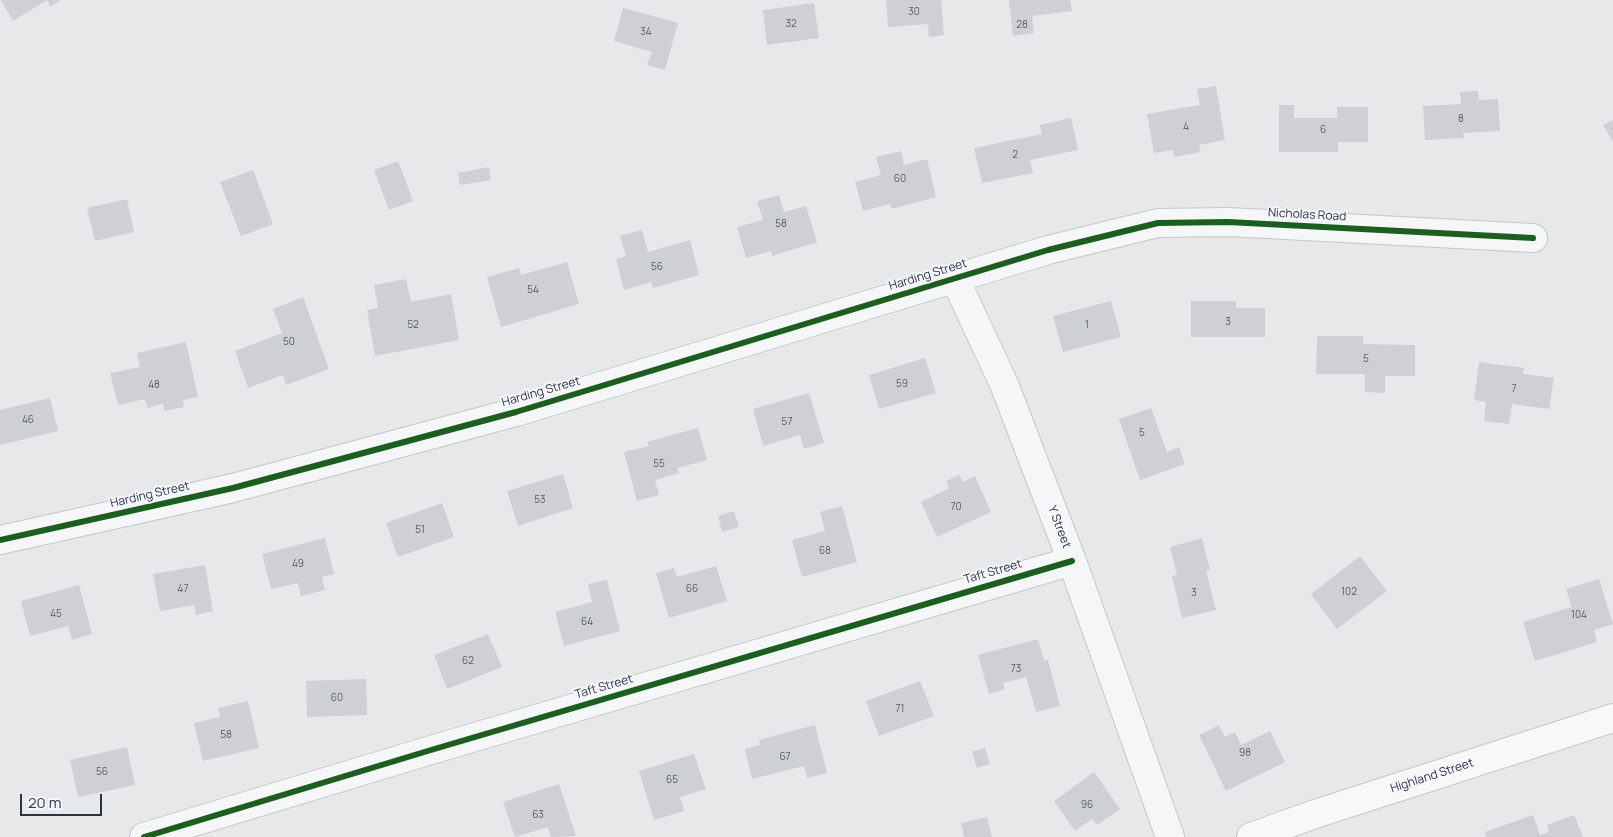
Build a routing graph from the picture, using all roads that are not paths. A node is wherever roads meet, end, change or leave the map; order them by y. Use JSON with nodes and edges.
{"nodes":[{"id":1,"x":1533,"y":238,"type":"dead end"},
{"id":2,"x":1081,"y":242,"type":"joint"},
{"id":3,"x":955,"y":279,"type":"junction"},
{"id":4,"x":0,"y":540,"type":"edge"},
{"id":5,"x":1072,"y":561,"type":"junction"},
{"id":6,"x":1613,"y":718,"type":"edge"},
{"id":7,"x":144,"y":837,"type":"edge"},
{"id":8,"x":1170,"y":837,"type":"edge"},
{"id":9,"x":1251,"y":837,"type":"edge"}],
"edges":[{"from":1,"to":2,"type":"street","name":"Nicholas Road"},
{"from":2,"to":3,"type":"street","name":"Harding Street"},
{"from":3,"to":4,"type":"street","name":"Harding Street"},
{"from":3,"to":5,"type":"street","name":"Y Street"},
{"from":5,"to":7,"type":"street","name":"Taft Street"},
{"from":5,"to":8,"type":"street","name":"Y Street"},
{"from":6,"to":9,"type":"street","name":"Highland Street"}]}
